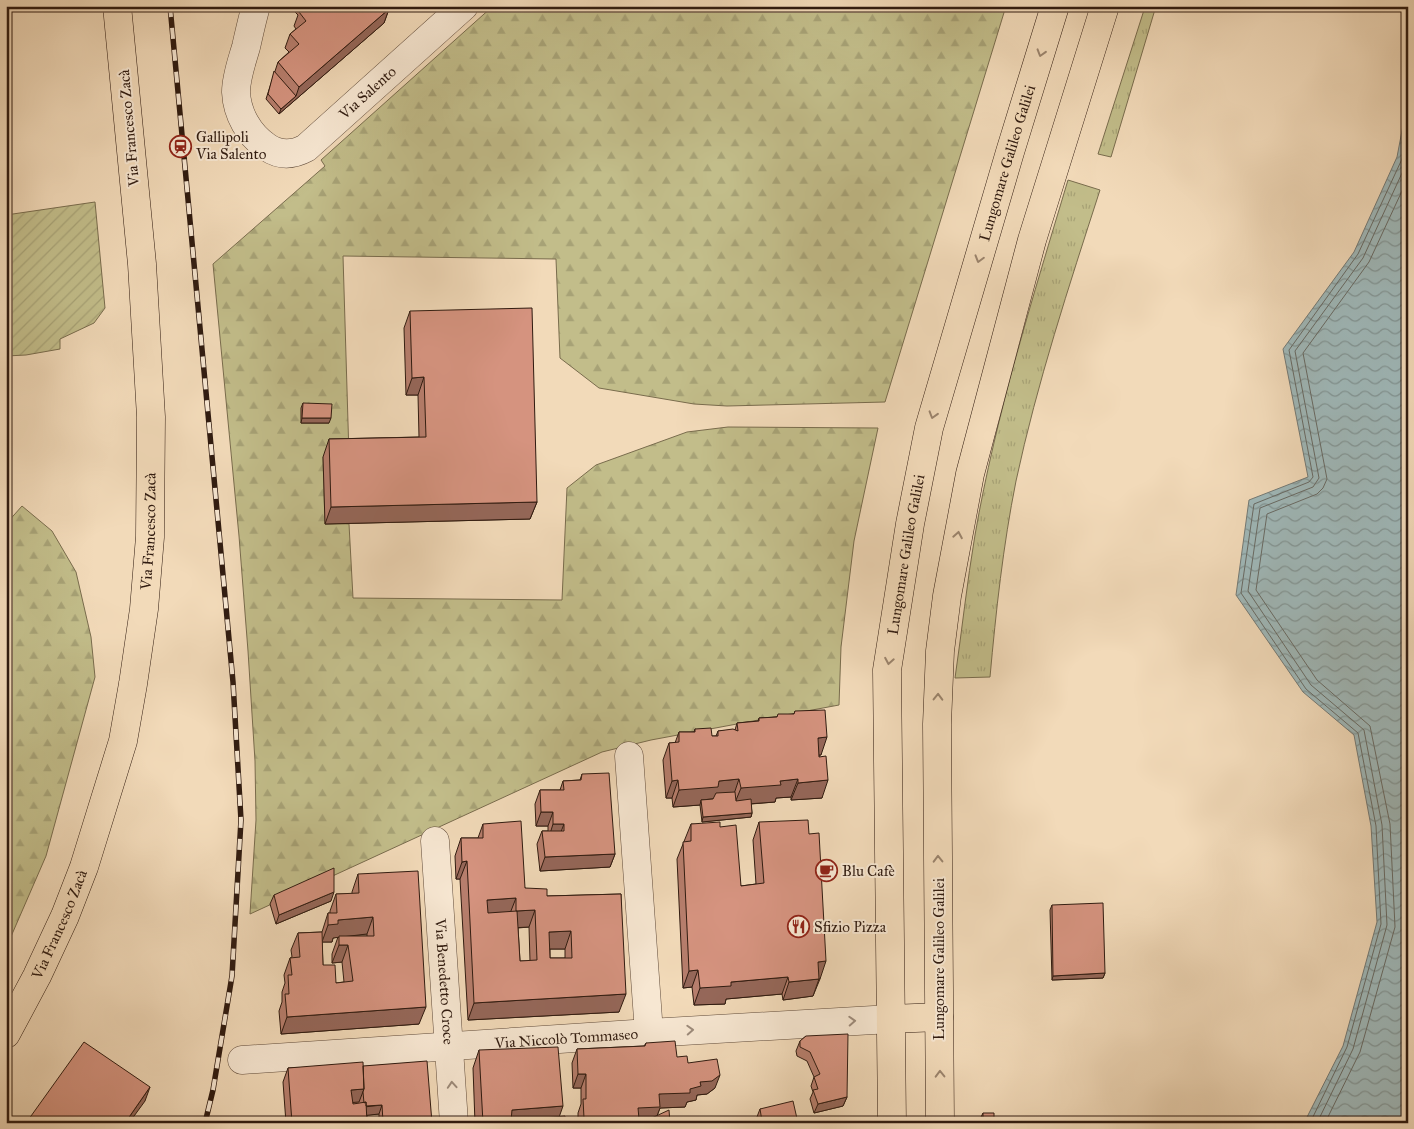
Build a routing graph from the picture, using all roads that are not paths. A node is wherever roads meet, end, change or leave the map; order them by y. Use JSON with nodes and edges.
{"nodes":[{"id":1,"x":117,"y":6,"type":"edge"},
{"id":2,"x":256,"y":6,"type":"edge"},
{"id":3,"x":464,"y":6,"type":"edge"},
{"id":4,"x":1055,"y":6,"type":"edge"},
{"id":5,"x":1104,"y":6,"type":"edge"},
{"id":6,"x":629,"y":756,"type":"dead end"},
{"id":7,"x":435,"y":841,"type":"dead end"},
{"id":8,"x":939,"y":1017,"type":"junction"},
{"id":9,"x":891,"y":1019,"type":"junction"},
{"id":10,"x":649,"y":1033,"type":"junction"},
{"id":11,"x":6,"y":1034,"type":"edge"},
{"id":12,"x":449,"y":1047,"type":"junction"},
{"id":13,"x":242,"y":1060,"type":"dead end"},
{"id":14,"x":454,"y":1123,"type":"edge"},
{"id":15,"x":892,"y":1123,"type":"edge"},
{"id":16,"x":940,"y":1123,"type":"edge"}],
"edges":[{"from":1,"to":11,"type":"main road","name":"Via Francesco Zacà"},
{"from":2,"to":3,"type":"street","name":"Via Salento"},
{"from":4,"to":9,"type":"main road","name":"Lungomare Galileo Galilei","one_way":true},
{"from":8,"to":5,"type":"main road","name":"Lungomare Galileo Galilei","one_way":true},
{"from":6,"to":10,"type":"street"},
{"from":7,"to":12,"type":"street","name":"Via Benedetto Croce"},
{"from":8,"to":9,"type":"main road"},
{"from":16,"to":8,"type":"main road","name":"Lungomare Galileo Galilei","one_way":true},
{"from":10,"to":9,"type":"street","name":"Via Niccolò Tommaseo","one_way":true},
{"from":9,"to":15,"type":"main road","name":"Lungomare Galileo Galilei"},
{"from":10,"to":12,"type":"street","name":"Via Niccolò Tommaseo"},
{"from":12,"to":13,"type":"street","name":"Via Niccolò Tommaseo"},
{"from":14,"to":12,"type":"street","name":"Via Benedetto Croce","one_way":true}]}
